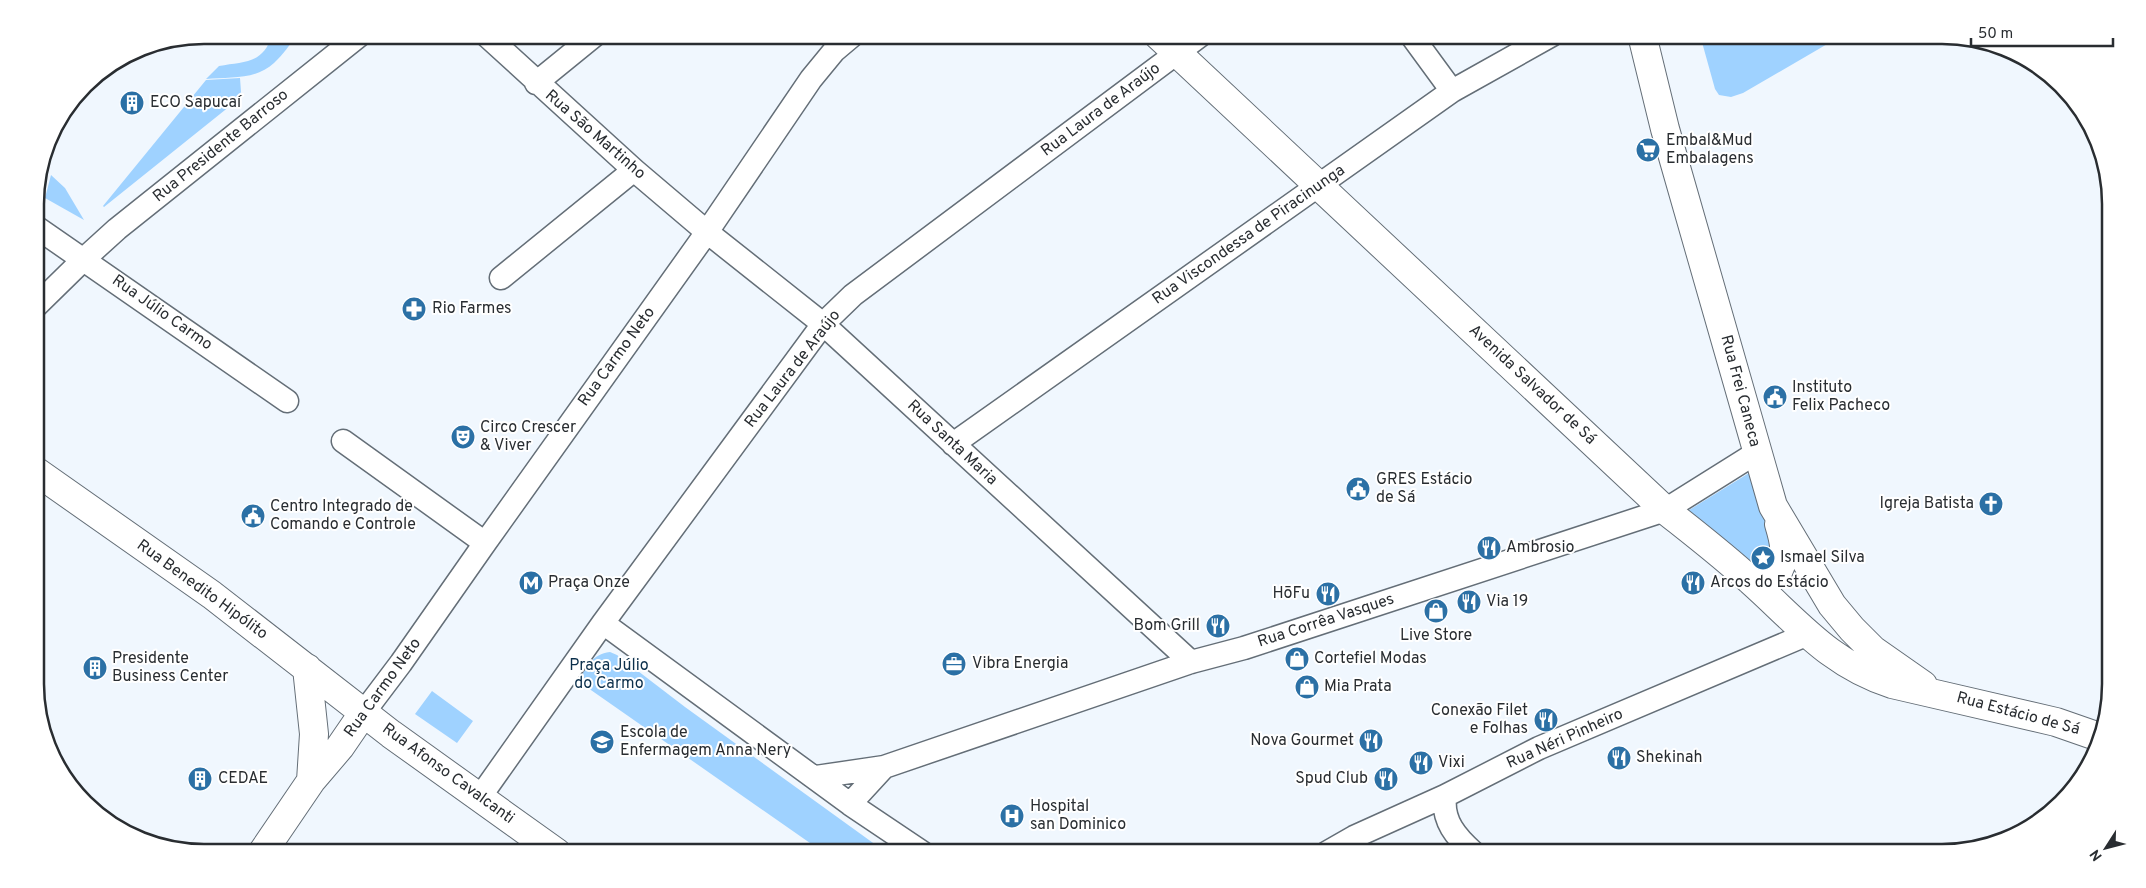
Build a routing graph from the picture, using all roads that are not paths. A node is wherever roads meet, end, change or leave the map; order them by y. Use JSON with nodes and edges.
{"nodes":[{"id":1,"x":349,"y":44,"type":"edge"},
{"id":2,"x":495,"y":44,"type":"edge"},
{"id":3,"x":584,"y":44,"type":"edge"},
{"id":4,"x":842,"y":44,"type":"edge"},
{"id":5,"x":1168,"y":44,"type":"edge"},
{"id":6,"x":1189,"y":44,"type":"edge"},
{"id":7,"x":1418,"y":44,"type":"edge"},
{"id":8,"x":1536,"y":44,"type":"edge"},
{"id":9,"x":1644,"y":44,"type":"edge"},
{"id":10,"x":1177,"y":53,"type":"junction"},
{"id":11,"x":536,"y":83,"type":"junction"},
{"id":12,"x":1452,"y":91,"type":"junction"},
{"id":13,"x":634,"y":170,"type":"junction"},
{"id":14,"x":1318,"y":186,"type":"junction"},
{"id":15,"x":707,"y":232,"type":"junction"},
{"id":16,"x":44,"y":236,"type":"edge"},
{"id":17,"x":84,"y":259,"type":"junction"},
{"id":18,"x":501,"y":278,"type":"dead end"},
{"id":19,"x":44,"y":298,"type":"edge"},
{"id":20,"x":823,"y":324,"type":"junction"},
{"id":21,"x":287,"y":401,"type":"dead end"},
{"id":22,"x":343,"y":441,"type":"dead end"},
{"id":23,"x":953,"y":444,"type":"junction"},
{"id":24,"x":1756,"y":453,"type":"junction"},
{"id":25,"x":44,"y":477,"type":"edge"},
{"id":26,"x":1773,"y":506,"type":"junction"},
{"id":27,"x":1665,"y":510,"type":"junction"},
{"id":28,"x":484,"y":543,"type":"junction"},
{"id":29,"x":1750,"y":580,"type":"junction"},
{"id":30,"x":603,"y":623,"type":"junction"},
{"id":31,"x":1808,"y":634,"type":"junction"},
{"id":32,"x":1191,"y":662,"type":"junction"},
{"id":33,"x":307,"y":668,"type":"junction"},
{"id":34,"x":1932,"y":692,"type":"junction"},
{"id":35,"x":364,"y":712,"type":"junction"},
{"id":36,"x":2094,"y":735,"type":"edge"},
{"id":37,"x":884,"y":767,"type":"junction"},
{"id":38,"x":816,"y":777,"type":"junction"},
{"id":39,"x":310,"y":781,"type":"junction"},
{"id":40,"x":1445,"y":796,"type":"junction"},
{"id":41,"x":480,"y":797,"type":"junction"},
{"id":42,"x":850,"y":804,"type":"junction"},
{"id":43,"x":268,"y":844,"type":"edge"},
{"id":44,"x":545,"y":844,"type":"edge"},
{"id":45,"x":910,"y":844,"type":"edge"},
{"id":46,"x":1342,"y":844,"type":"edge"},
{"id":47,"x":1464,"y":844,"type":"edge"}],
"edges":[{"from":1,"to":17,"type":"street","name":"Rua Presidente Barroso"},
{"from":2,"to":11,"type":"street","name":"Rua São Martinho"},
{"from":3,"to":11,"type":"street"},
{"from":4,"to":15,"type":"street","name":"Rua Carmo Neto"},
{"from":5,"to":10,"type":"main road","name":"Avenida Salvador de Sá"},
{"from":6,"to":10,"type":"street","name":"Rua Laura de Araújo"},
{"from":7,"to":12,"type":"street"},
{"from":8,"to":12,"type":"street","name":"Rua Viscondessa de Piracinunga"},
{"from":9,"to":24,"type":"main road","name":"Rua Frei Caneca"},
{"from":10,"to":14,"type":"main road","name":"Avenida Salvador de Sá"},
{"from":10,"to":20,"type":"street","name":"Rua Laura de Araújo"},
{"from":11,"to":13,"type":"street","name":"Rua São Martinho"},
{"from":12,"to":14,"type":"street","name":"Rua Viscondessa de Piracinunga"},
{"from":13,"to":15,"type":"street","name":"Rua São Martinho"},
{"from":13,"to":18,"type":"street"},
{"from":14,"to":23,"type":"street","name":"Rua Viscondessa de Piracinunga"},
{"from":14,"to":27,"type":"main road","name":"Avenida Salvador de Sá"},
{"from":15,"to":20,"type":"street","name":"Rua Santa Maria"},
{"from":15,"to":28,"type":"street","name":"Rua Carmo Neto"},
{"from":16,"to":17,"type":"street","name":"Rua Júlio Carmo"},
{"from":17,"to":19,"type":"street","name":"Rua Presidente Barroso"},
{"from":17,"to":21,"type":"street","name":"Rua Júlio Carmo"},
{"from":20,"to":23,"type":"street","name":"Rua Santa Maria"},
{"from":20,"to":30,"type":"street","name":"Rua Laura de Araújo"},
{"from":22,"to":28,"type":"street"},
{"from":23,"to":32,"type":"street","name":"Rua Santa Maria"},
{"from":24,"to":26,"type":"main road","name":"Rua Frei Caneca"},
{"from":24,"to":27,"type":"street","name":"Rua Corrêa Vasques"},
{"from":25,"to":33,"type":"main road","name":"Rua Benedito Hipólito"},
{"from":26,"to":29,"type":"main road"},
{"from":26,"to":34,"type":"main road","name":"Rua Frei Caneca"},
{"from":27,"to":29,"type":"main road","name":"Avenida Salvador de Sá"},
{"from":27,"to":32,"type":"street","name":"Rua Corrêa Vasques"},
{"from":28,"to":35,"type":"street","name":"Rua Carmo Neto"},
{"from":29,"to":31,"type":"main road","name":"Avenida Salvador de Sá"},
{"from":30,"to":38,"type":"street"},
{"from":30,"to":41,"type":"street","name":"Rua Laura de Araújo"},
{"from":31,"to":34,"type":"main road","name":"Avenida Salvador de Sá"},
{"from":31,"to":40,"type":"street","name":"Rua Néri Pinheiro"},
{"from":32,"to":37,"type":"street","name":"Rua Corrêa Vasques"},
{"from":33,"to":35,"type":"main road","name":"Rua Benedito Hipólito"},
{"from":33,"to":39,"type":"main road"},
{"from":34,"to":36,"type":"main road","name":"Rua Estácio de Sá"},
{"from":35,"to":39,"type":"main road","name":"Rua Carmo Neto"},
{"from":35,"to":41,"type":"main road","name":"Rua Afonso Cavalcanti"},
{"from":37,"to":38,"type":"street","name":"Rua Corrêa Vasques"},
{"from":37,"to":42,"type":"street","name":"Rua Corrêa Vasques"},
{"from":38,"to":42,"type":"street"},
{"from":39,"to":43,"type":"main road","name":"Rua Carmo Neto"},
{"from":40,"to":46,"type":"street","name":"Rua Néri Pinheiro"},
{"from":40,"to":47,"type":"street"},
{"from":41,"to":44,"type":"main road","name":"Rua Afonso Cavalcanti"},
{"from":42,"to":45,"type":"street"}]}
